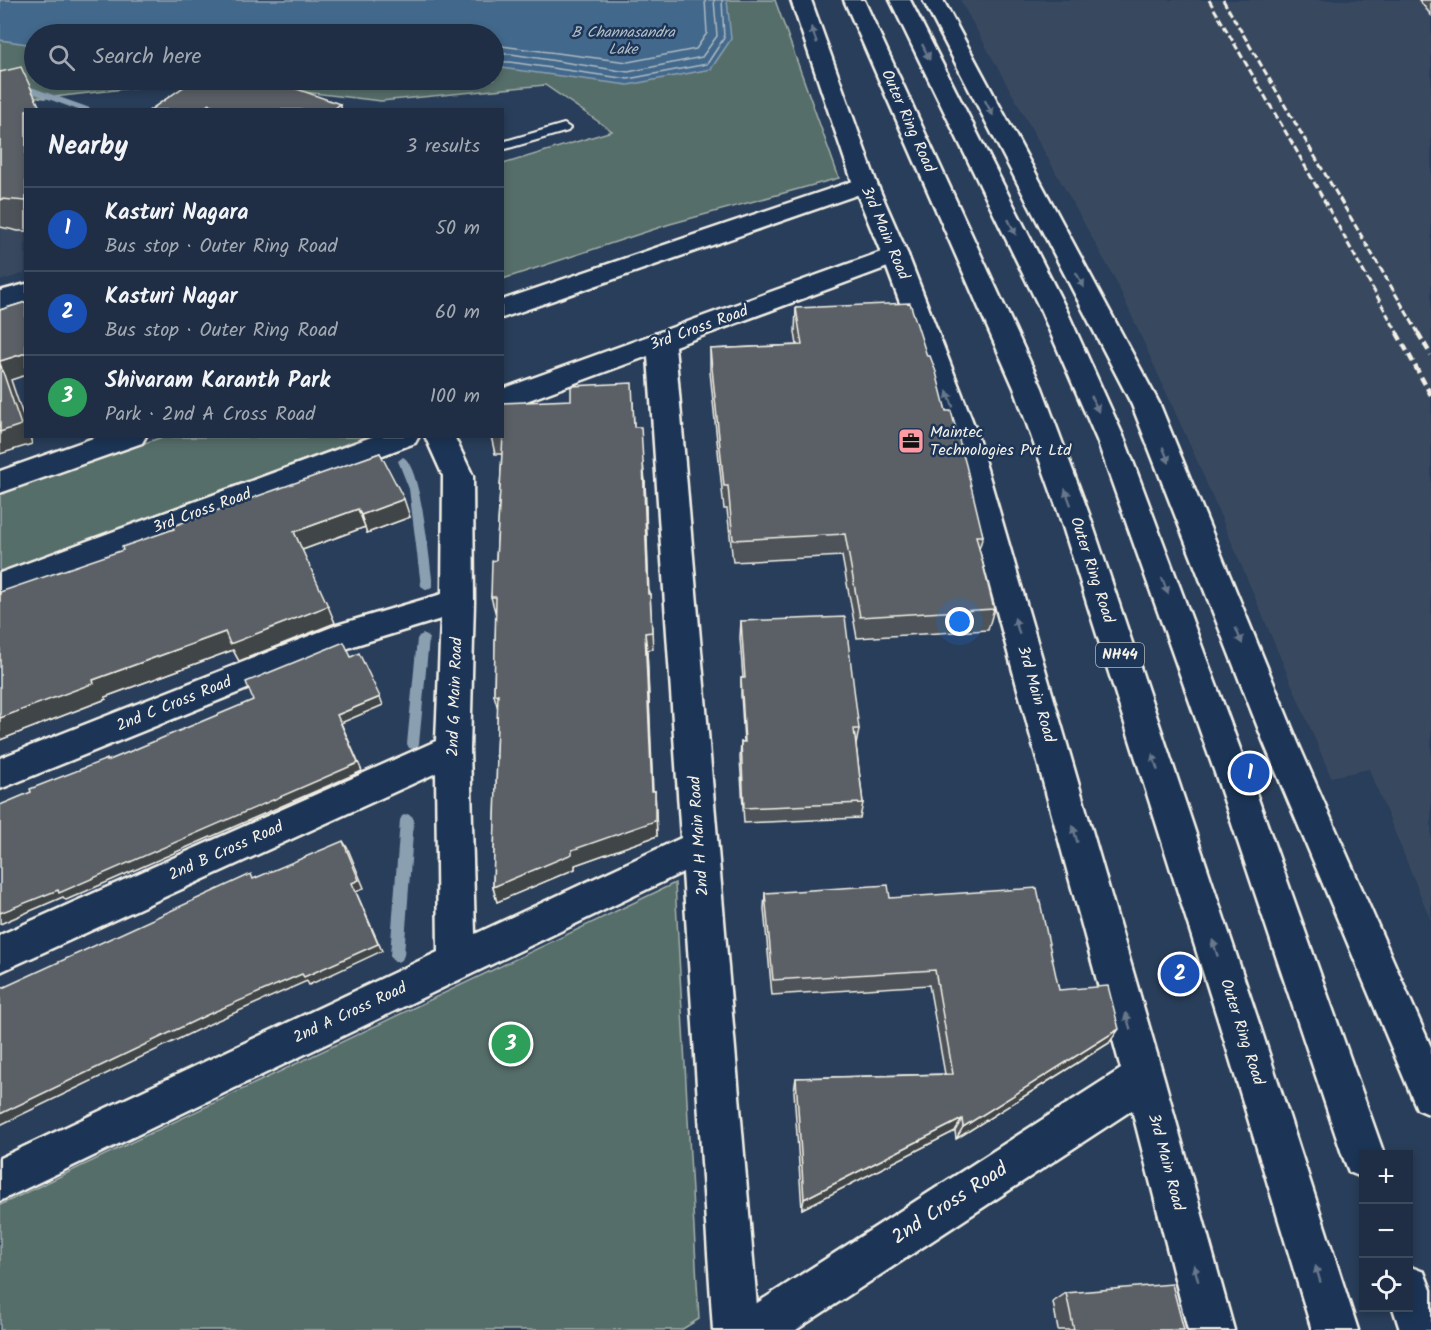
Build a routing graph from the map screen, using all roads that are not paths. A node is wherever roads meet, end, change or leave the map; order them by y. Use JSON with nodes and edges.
{"nodes":[{"id":1,"x":801,"y":0,"type":"edge"},
{"id":2,"x":854,"y":0,"type":"edge"},
{"id":3,"x":900,"y":0,"type":"edge"},
{"id":4,"x":933,"y":0,"type":"edge"},
{"id":5,"x":564,"y":128,"type":"dead end"},
{"id":6,"x":504,"y":145,"type":"edge"},
{"id":7,"x":865,"y":184,"type":"junction"},
{"id":8,"x":896,"y":255,"type":"junction"},
{"id":9,"x":24,"y":293,"type":"edge"},
{"id":10,"x":0,"y":300,"type":"edge"},
{"id":11,"x":504,"y":308,"type":"edge"},
{"id":12,"x":662,"y":342,"type":"junction"},
{"id":13,"x":504,"y":399,"type":"edge"},
{"id":14,"x":126,"y":438,"type":"edge"},
{"id":15,"x":400,"y":438,"type":"edge"},
{"id":16,"x":440,"y":438,"type":"edge"},
{"id":17,"x":0,"y":482,"type":"edge"},
{"id":18,"x":0,"y":586,"type":"edge"},
{"id":19,"x":458,"y":602,"type":"junction"},
{"id":20,"x":453,"y":749,"type":"junction"},
{"id":21,"x":0,"y":774,"type":"edge"},
{"id":22,"x":700,"y":846,"type":"junction"},
{"id":23,"x":0,"y":954,"type":"edge"},
{"id":24,"x":457,"y":962,"type":"junction"},
{"id":25,"x":1144,"y":1078,"type":"junction"},
{"id":26,"x":1431,"y":1095,"type":"edge"},
{"id":27,"x":1362,"y":1150,"type":"edge"},
{"id":28,"x":0,"y":1180,"type":"edge"},
{"id":29,"x":1413,"y":1302,"type":"edge"},
{"id":30,"x":736,"y":1330,"type":"edge"},
{"id":31,"x":756,"y":1330,"type":"edge"},
{"id":32,"x":1211,"y":1330,"type":"edge"},
{"id":33,"x":1335,"y":1330,"type":"edge"},
{"id":34,"x":1423,"y":1330,"type":"edge"}],
"edges":[{"from":7,"to":1,"type":"main road","name":"3rd Main Road","one_way":true},
{"from":33,"to":2,"type":"main road","name":"Outer Ring Road","number":"NH44","one_way":true},
{"from":3,"to":27,"type":"main road","one_way":true},
{"from":4,"to":26,"type":"main road","one_way":true},
{"from":5,"to":6,"type":"lane"},
{"from":7,"to":8,"type":"main road","name":"3rd Main Road"},
{"from":7,"to":11,"type":"main road"},
{"from":8,"to":12,"type":"main road","name":"3rd Cross Road"},
{"from":25,"to":8,"type":"main road","name":"3rd Main Road","one_way":true},
{"from":9,"to":10,"type":"main road"},
{"from":12,"to":13,"type":"main road","name":"3rd Cross Road"},
{"from":12,"to":22,"type":"main road","name":"2nd H Main Road"},
{"from":14,"to":17,"type":"main road"},
{"from":15,"to":18,"type":"main road","name":"3rd Cross Road"},
{"from":16,"to":19,"type":"main road","name":"2nd G Main Road"},
{"from":19,"to":20,"type":"main road","name":"2nd G Main Road"},
{"from":19,"to":21,"type":"main road","name":"2nd C Cross Road"},
{"from":20,"to":23,"type":"main road","name":"2nd B Cross Road"},
{"from":20,"to":24,"type":"main road","name":"2nd G Main Road"},
{"from":22,"to":24,"type":"main road","name":"2nd A Cross Road"},
{"from":22,"to":30,"type":"main road","name":"2nd H Main Road"},
{"from":24,"to":28,"type":"main road","name":"2nd A Cross Road"},
{"from":25,"to":31,"type":"main road","name":"2nd Cross Road"},
{"from":32,"to":25,"type":"main road","name":"3rd Main Road","one_way":true},
{"from":29,"to":34,"type":"main road"}]}
